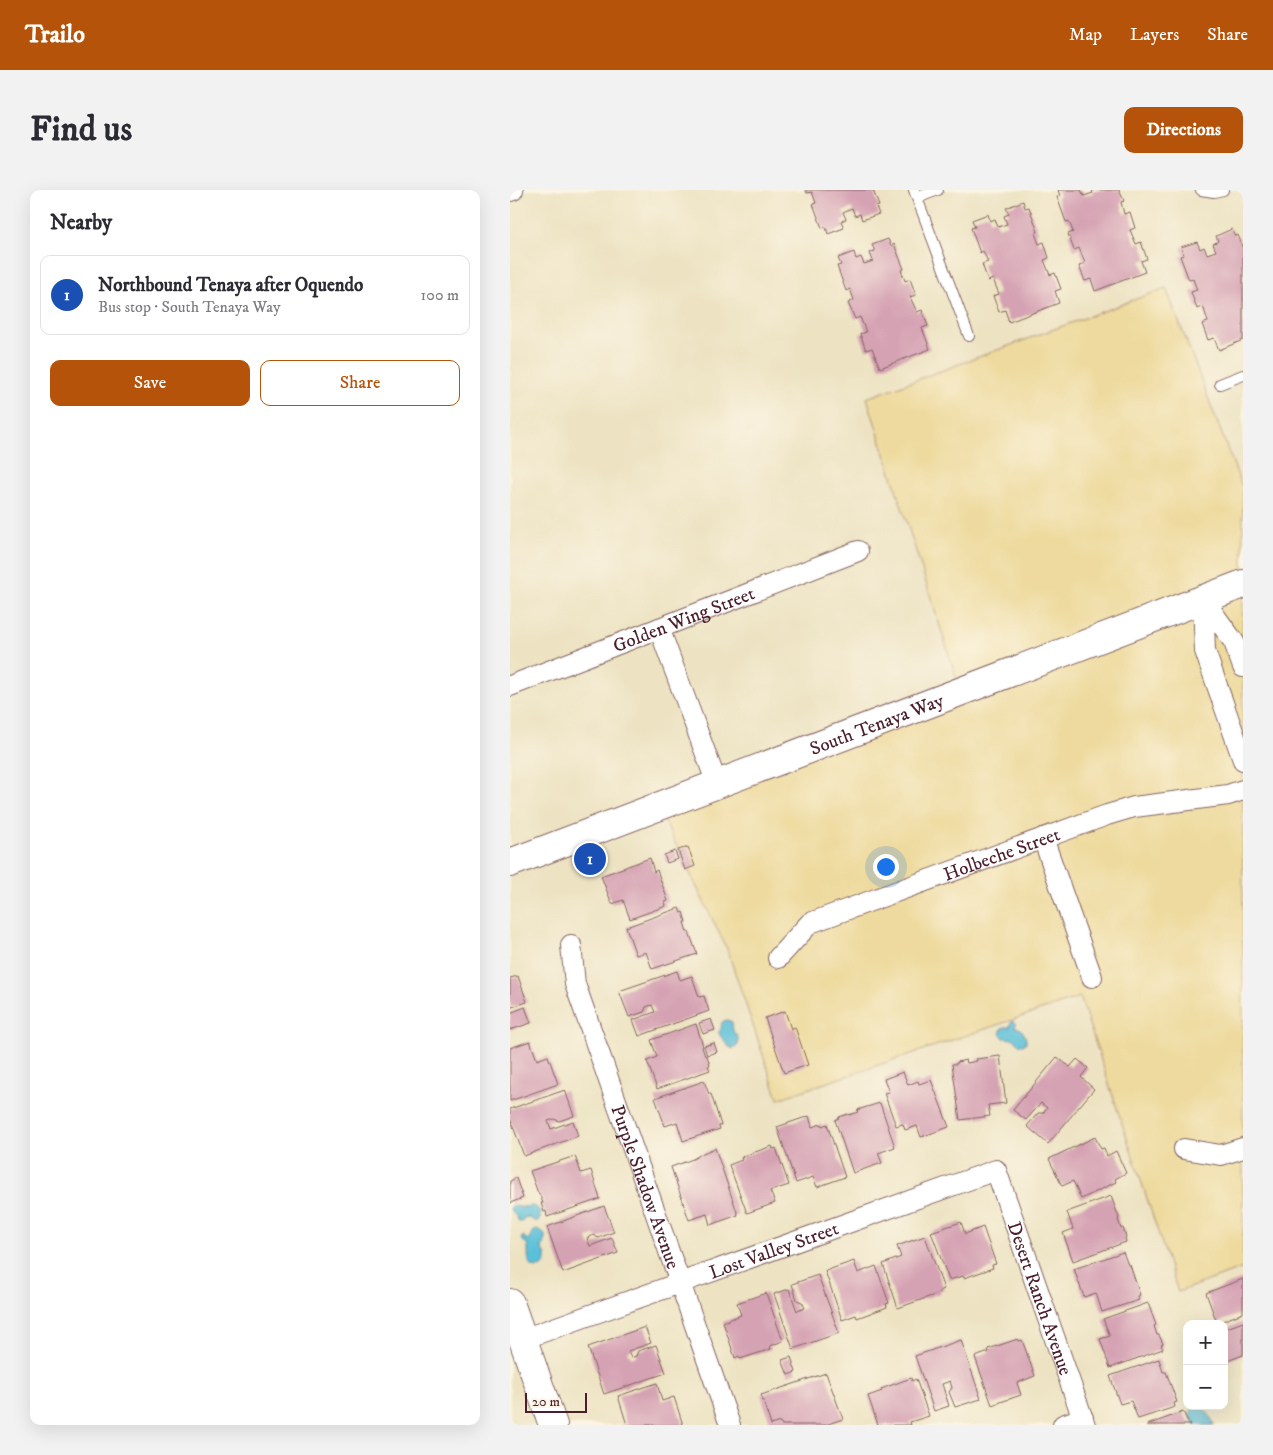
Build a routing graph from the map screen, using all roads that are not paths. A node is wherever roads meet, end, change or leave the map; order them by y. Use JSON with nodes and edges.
{"nodes":[{"id":1,"x":938,"y":190,"type":"edge"},
{"id":2,"x":1201,"y":190,"type":"edge"},
{"id":3,"x":1223,"y":190,"type":"edge"},
{"id":4,"x":915,"y":194,"type":"edge"},
{"id":5,"x":969,"y":336,"type":"dead end"},
{"id":6,"x":1243,"y":375,"type":"edge"},
{"id":7,"x":1220,"y":384,"type":"dead end"},
{"id":8,"x":858,"y":551,"type":"dead end"},
{"id":9,"x":1243,"y":584,"type":"edge"},
{"id":10,"x":1204,"y":600,"type":"junction"},
{"id":11,"x":659,"y":628,"type":"junction"},
{"id":12,"x":1243,"y":667,"type":"edge"},
{"id":13,"x":510,"y":686,"type":"edge"},
{"id":14,"x":1239,"y":733,"type":"edge"},
{"id":15,"x":1243,"y":760,"type":"edge"},
{"id":16,"x":717,"y":784,"type":"junction"},
{"id":17,"x":1243,"y":790,"type":"edge"},
{"id":18,"x":1044,"y":838,"type":"junction"},
{"id":19,"x":510,"y":863,"type":"edge"},
{"id":20,"x":571,"y":945,"type":"dead end"},
{"id":21,"x":778,"y":958,"type":"dead end"},
{"id":22,"x":1092,"y":977,"type":"dead end"},
{"id":23,"x":1243,"y":1148,"type":"edge"},
{"id":24,"x":1184,"y":1149,"type":"dead end"},
{"id":25,"x":996,"y":1170,"type":"joint"},
{"id":26,"x":680,"y":1283,"type":"junction"},
{"id":27,"x":510,"y":1303,"type":"edge"},
{"id":28,"x":523,"y":1339,"type":"junction"},
{"id":29,"x":1084,"y":1422,"type":"edge"},
{"id":30,"x":553,"y":1425,"type":"edge"},
{"id":31,"x":730,"y":1425,"type":"edge"},
{"id":32,"x":1063,"y":1425,"type":"edge"}],
"edges":[{"from":1,"to":4,"type":"lane"},
{"from":2,"to":3,"type":"lane"},
{"from":4,"to":5,"type":"lane"},
{"from":6,"to":7,"type":"lane"},
{"from":8,"to":11,"type":"street","name":"Golden Wing Street"},
{"from":9,"to":10,"type":"street","name":"South Tenaya Way"},
{"from":10,"to":12,"type":"street"},
{"from":10,"to":14,"type":"street"},
{"from":10,"to":16,"type":"street","name":"South Tenaya Way"},
{"from":11,"to":13,"type":"street","name":"Golden Wing Street"},
{"from":11,"to":16,"type":"street"},
{"from":14,"to":15,"type":"street"},
{"from":16,"to":19,"type":"street","name":"South Tenaya Way"},
{"from":17,"to":18,"type":"street","name":"Holbeche Street"},
{"from":18,"to":21,"type":"street","name":"Holbeche Street"},
{"from":18,"to":22,"type":"street"},
{"from":20,"to":26,"type":"street","name":"Purple Shadow Avenue"},
{"from":23,"to":24,"type":"street"},
{"from":25,"to":26,"type":"street","name":"Lost Valley Street"},
{"from":25,"to":29,"type":"street","name":"Desert Ranch Avenue"},
{"from":26,"to":28,"type":"street","name":"Lost Valley Street"},
{"from":26,"to":31,"type":"street","name":"Purple Shadow Avenue"},
{"from":27,"to":28,"type":"street"},
{"from":28,"to":30,"type":"street"},
{"from":29,"to":32,"type":"street"}]}
